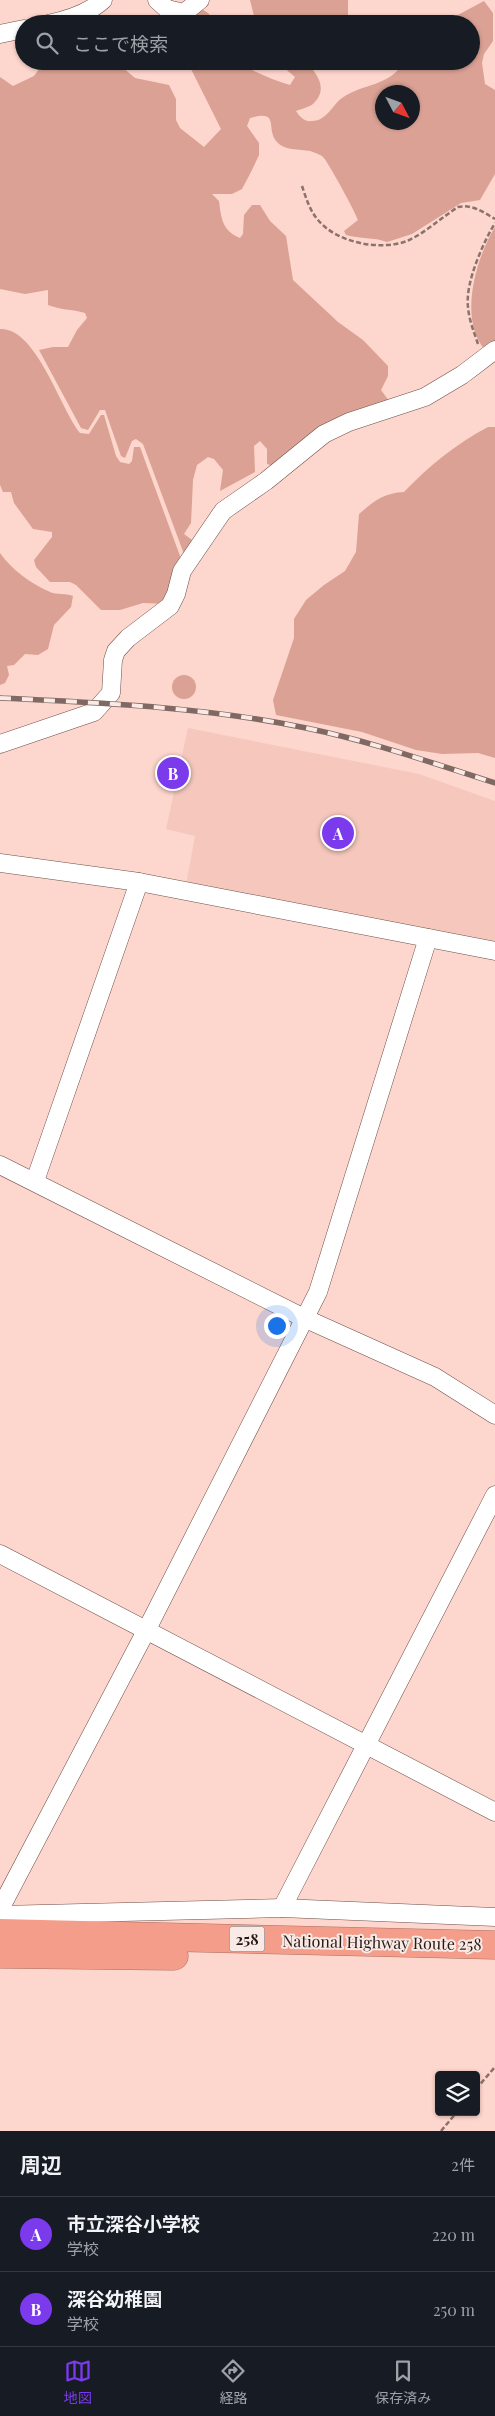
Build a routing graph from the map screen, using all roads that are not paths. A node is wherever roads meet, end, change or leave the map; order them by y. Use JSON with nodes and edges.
{"nodes":[{"id":1,"x":103,"y":0,"type":"edge"},
{"id":2,"x":158,"y":0,"type":"edge"},
{"id":3,"x":200,"y":0,"type":"edge"},
{"id":4,"x":77,"y":15,"type":"edge"},
{"id":5,"x":15,"y":31,"type":"edge"},
{"id":6,"x":0,"y":34,"type":"edge"},
{"id":7,"x":490,"y":353,"type":"edge"},
{"id":8,"x":0,"y":744,"type":"edge"},
{"id":9,"x":0,"y":863,"type":"edge"},
{"id":10,"x":139,"y":882,"type":"junction"},
{"id":11,"x":428,"y":938,"type":"junction"},
{"id":12,"x":495,"y":951,"type":"edge"},
{"id":13,"x":0,"y":1165,"type":"edge"},
{"id":14,"x":35,"y":1181,"type":"junction"},
{"id":15,"x":304,"y":1318,"type":"junction"},
{"id":16,"x":495,"y":1415,"type":"edge"},
{"id":17,"x":495,"y":1495,"type":"edge"},
{"id":18,"x":0,"y":1554,"type":"edge"},
{"id":19,"x":146,"y":1630,"type":"junction"},
{"id":20,"x":366,"y":1745,"type":"junction"},
{"id":21,"x":495,"y":1812,"type":"edge"},
{"id":22,"x":282,"y":1908,"type":"junction"},
{"id":23,"x":0,"y":1910,"type":"edge"},
{"id":24,"x":0,"y":1914,"type":"edge"},
{"id":25,"x":495,"y":1917,"type":"edge"},
{"id":26,"x":0,"y":1933,"type":"edge"},
{"id":27,"x":495,"y":1945,"type":"edge"},
{"id":28,"x":0,"y":1954,"type":"edge"},
{"id":29,"x":495,"y":1963,"type":"edge"}],
"edges":[{"from":1,"to":4,"type":"street"},
{"from":2,"to":3,"type":"street"},
{"from":5,"to":6,"type":"street"},
{"from":7,"to":8,"type":"street"},
{"from":9,"to":10,"type":"street"},
{"from":10,"to":11,"type":"street"},
{"from":10,"to":14,"type":"street"},
{"from":11,"to":12,"type":"street"},
{"from":11,"to":15,"type":"street"},
{"from":13,"to":14,"type":"street"},
{"from":14,"to":15,"type":"street"},
{"from":15,"to":16,"type":"street"},
{"from":15,"to":19,"type":"street"},
{"from":17,"to":20,"type":"street"},
{"from":18,"to":19,"type":"street"},
{"from":19,"to":20,"type":"street"},
{"from":19,"to":23,"type":"street"},
{"from":20,"to":21,"type":"street"},
{"from":20,"to":22,"type":"street"},
{"from":22,"to":24,"type":"street"},
{"from":22,"to":25,"type":"street"},
{"from":26,"to":27,"type":"highway","name":"National Highway Route 258","number":"258"},
{"from":28,"to":29,"type":"highway","name":"National Highway Route 258","number":"258"}]}
